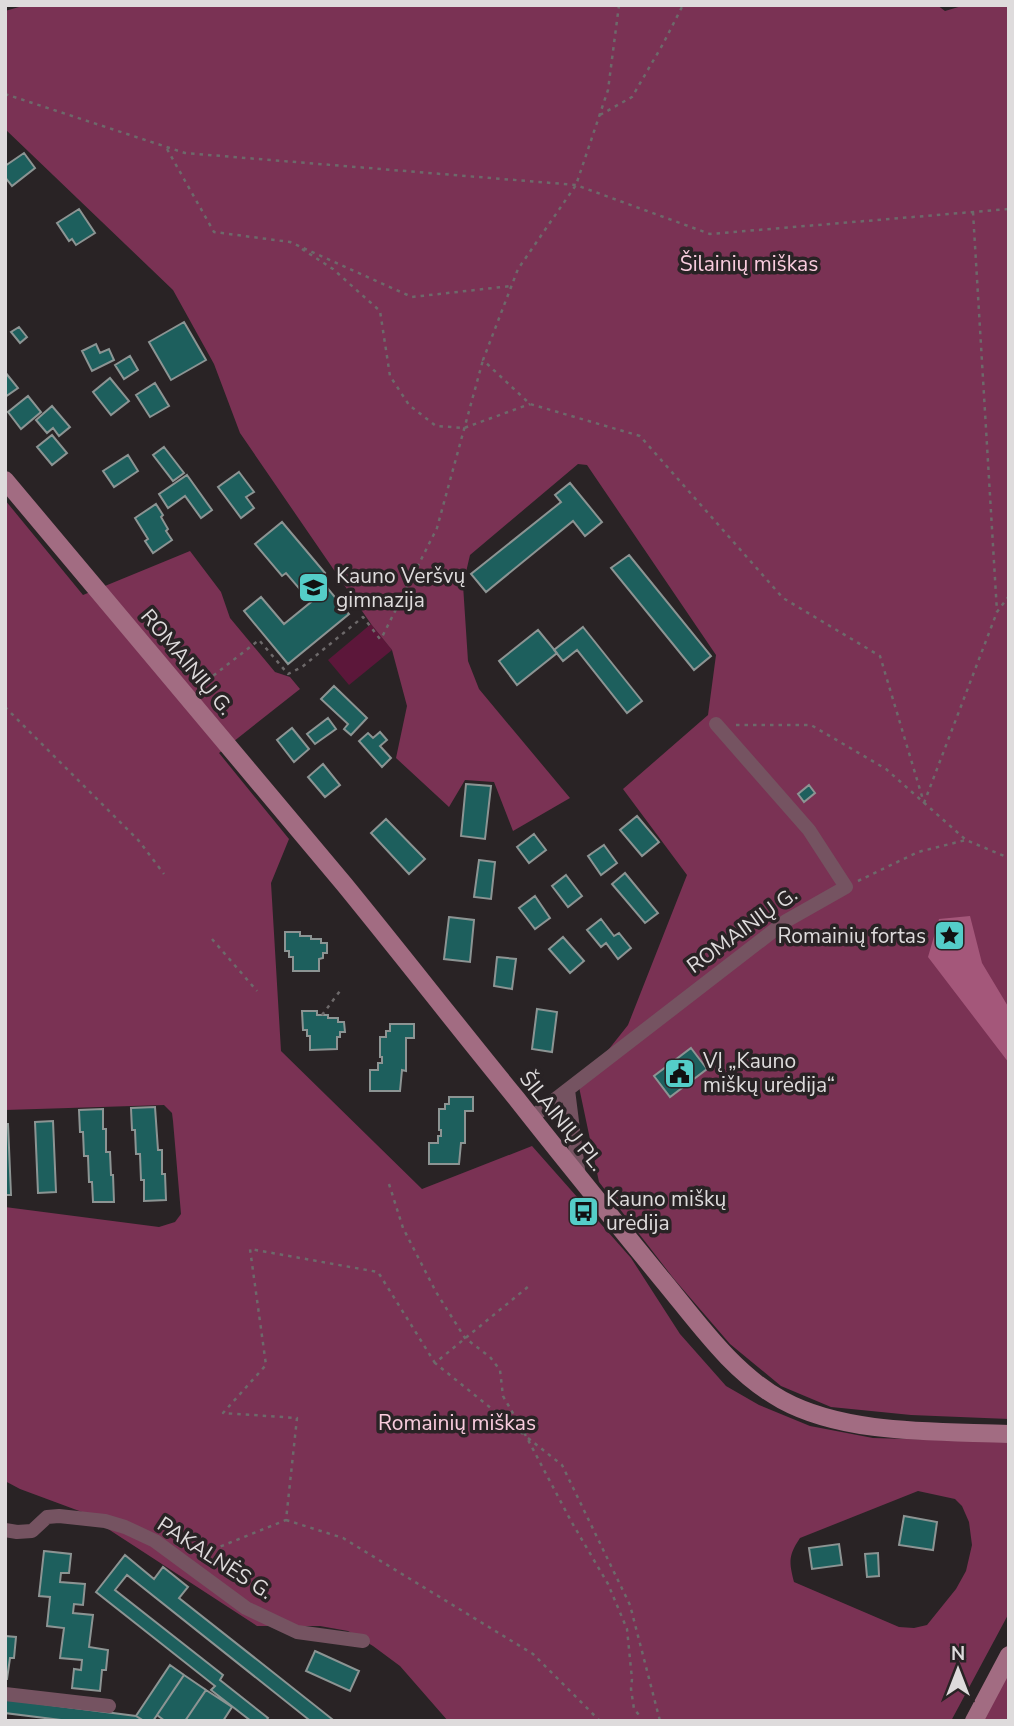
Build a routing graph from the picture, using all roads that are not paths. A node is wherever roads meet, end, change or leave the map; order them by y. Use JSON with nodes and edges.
{"nodes":[{"id":1,"x":5,"y":480,"type":"edge"},
{"id":2,"x":716,"y":724,"type":"road end"},
{"id":3,"x":334,"y":872,"type":"joint"},
{"id":4,"x":568,"y":1090,"type":"junction"},
{"id":5,"x":531,"y":1118,"type":"junction"},
{"id":6,"x":579,"y":1179,"type":"junction"},
{"id":7,"x":1009,"y":1434,"type":"edge"},
{"id":8,"x":5,"y":1530,"type":"edge"},
{"id":9,"x":363,"y":1641,"type":"dead end"},
{"id":10,"x":1009,"y":1655,"type":"edge"},
{"id":11,"x":5,"y":1693,"type":"edge"},
{"id":12,"x":109,"y":1706,"type":"dead end"},
{"id":13,"x":974,"y":1721,"type":"edge"}],
"edges":[{"from":1,"to":3,"type":"main road","name":"ROMAINIŲ G."},
{"from":2,"to":4,"type":"street","name":"ROMAINIŲ G."},
{"from":3,"to":5,"type":"main road","name":"ŠILAINIŲ PL."},
{"from":4,"to":5,"type":"street","name":"ROMAINIŲ G."},
{"from":4,"to":6,"type":"street"},
{"from":5,"to":6,"type":"main road","name":"ŠILAINIŲ PL."},
{"from":6,"to":7,"type":"main road","name":"ŠILAINIŲ PL."},
{"from":8,"to":9,"type":"street","name":"PAKALNĖS G."},
{"from":10,"to":13,"type":"main road"},
{"from":11,"to":12,"type":"street"}]}
